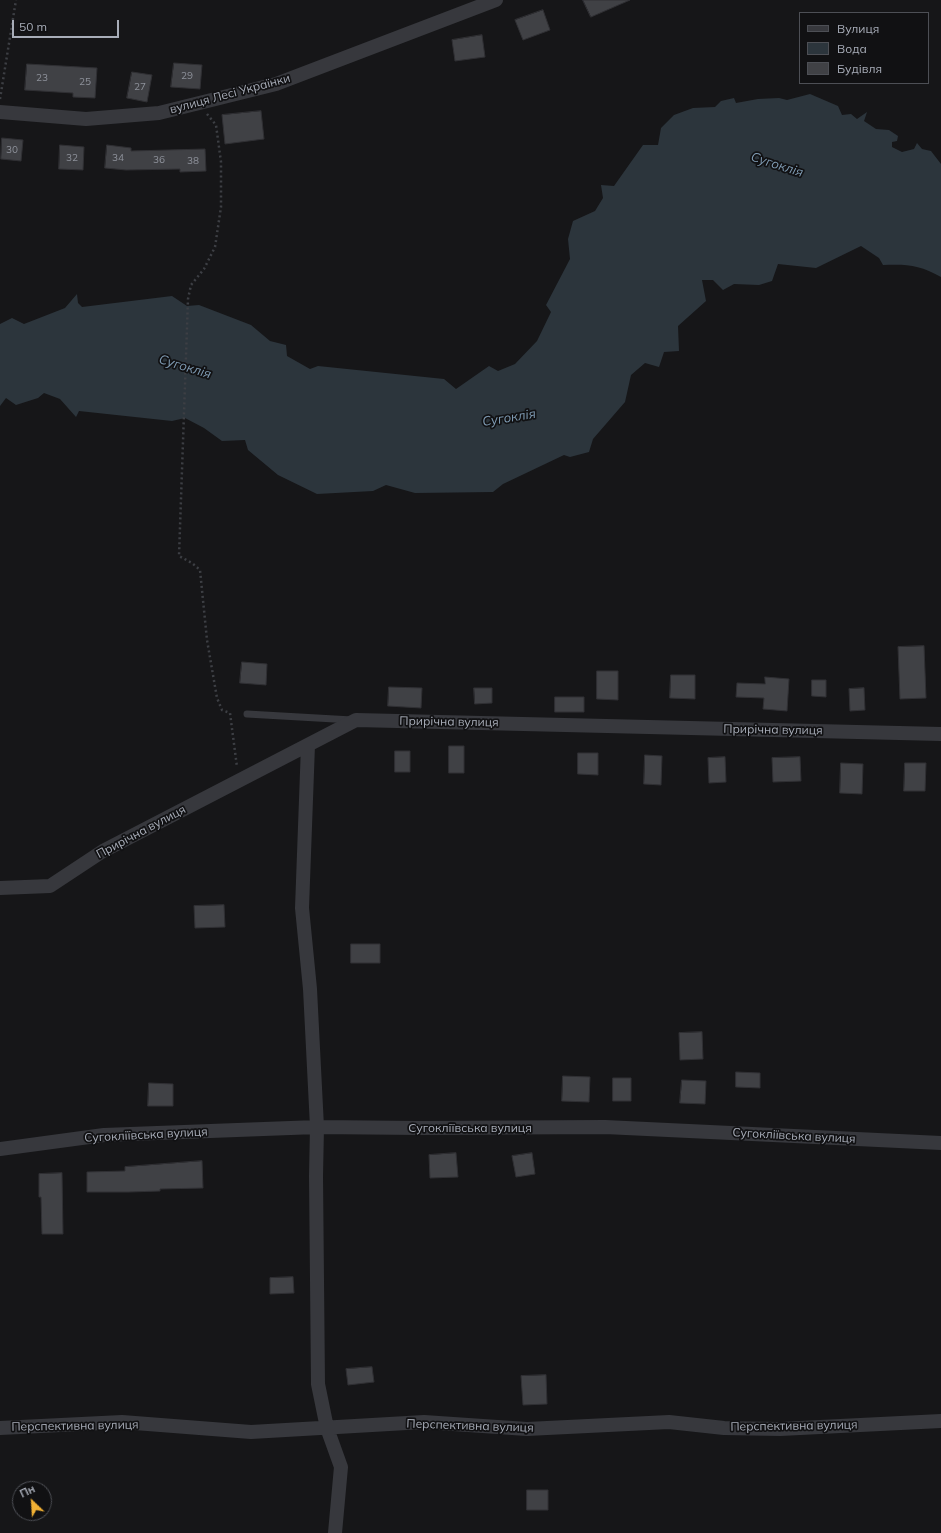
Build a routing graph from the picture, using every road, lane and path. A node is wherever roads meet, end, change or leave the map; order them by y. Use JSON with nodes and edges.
{"nodes":[{"id":1,"x":16,"y":0,"type":"edge"},
{"id":2,"x":496,"y":0,"type":"edge"},
{"id":3,"x":0,"y":101,"type":"edge"},
{"id":4,"x":197,"y":103,"type":"junction"},
{"id":5,"x":0,"y":112,"type":"edge"},
{"id":6,"x":247,"y":714,"type":"dead end"},
{"id":7,"x":356,"y":720,"type":"junction"},
{"id":8,"x":941,"y":734,"type":"edge"},
{"id":9,"x":308,"y":745,"type":"junction"},
{"id":10,"x":239,"y":781,"type":"junction"},
{"id":11,"x":0,"y":888,"type":"edge"},
{"id":12,"x":317,"y":1127,"type":"junction"},
{"id":13,"x":941,"y":1143,"type":"edge"},
{"id":14,"x":0,"y":1149,"type":"edge"},
{"id":15,"x":941,"y":1421,"type":"edge"},
{"id":16,"x":0,"y":1428,"type":"edge"},
{"id":17,"x":327,"y":1428,"type":"junction"},
{"id":18,"x":335,"y":1533,"type":"edge"}],
"edges":[{"from":1,"to":3,"type":"path"},
{"from":2,"to":4,"type":"street","name":"вулиця Лесі Українки"},
{"from":4,"to":5,"type":"street","name":"вулиця Лесі Українки"},
{"from":4,"to":10,"type":"path"},
{"from":6,"to":7,"type":"lane"},
{"from":7,"to":8,"type":"street","name":"Прирічна вулиця"},
{"from":7,"to":9,"type":"street","name":"Прирічна вулиця"},
{"from":9,"to":10,"type":"street","name":"Прирічна вулиця"},
{"from":9,"to":12,"type":"street"},
{"from":10,"to":11,"type":"street","name":"Прирічна вулиця"},
{"from":12,"to":13,"type":"street","name":"Сугокліївська вулиця"},
{"from":12,"to":14,"type":"street","name":"Сугокліївська вулиця"},
{"from":12,"to":17,"type":"street"},
{"from":15,"to":17,"type":"street","name":"Перспективна вулиця"},
{"from":16,"to":17,"type":"street","name":"Перспективна вулиця"},
{"from":17,"to":18,"type":"street"}]}
